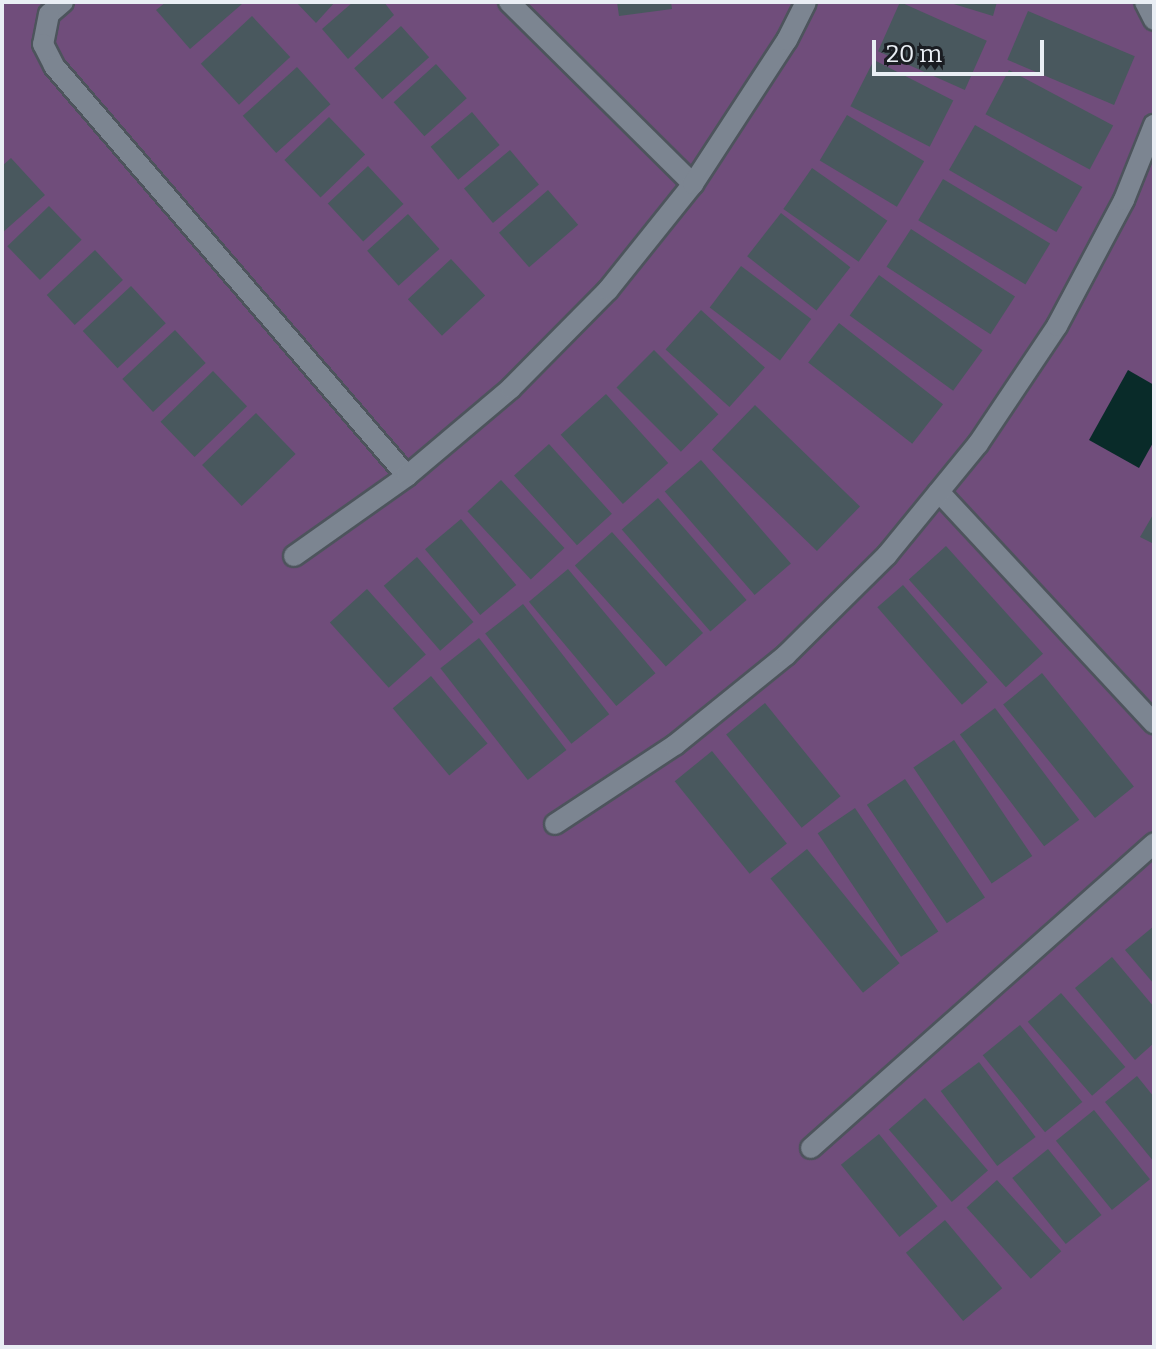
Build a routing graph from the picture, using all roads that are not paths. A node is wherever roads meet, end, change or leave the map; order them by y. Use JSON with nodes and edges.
{"nodes":[{"id":1,"x":63,"y":2,"type":"edge"},
{"id":2,"x":509,"y":2,"type":"edge"},
{"id":3,"x":806,"y":2,"type":"edge"},
{"id":4,"x":1145,"y":2,"type":"edge"},
{"id":5,"x":1154,"y":20,"type":"edge"},
{"id":6,"x":1154,"y":125,"type":"edge"},
{"id":7,"x":693,"y":184,"type":"junction"},
{"id":8,"x":407,"y":476,"type":"junction"},
{"id":9,"x":939,"y":492,"type":"junction"},
{"id":10,"x":294,"y":556,"type":"dead end"},
{"id":11,"x":1154,"y":723,"type":"edge"},
{"id":12,"x":555,"y":824,"type":"dead end"},
{"id":13,"x":1154,"y":843,"type":"edge"},
{"id":14,"x":811,"y":1148,"type":"dead end"}],
"edges":[{"from":1,"to":8,"type":"street"},
{"from":2,"to":7,"type":"street"},
{"from":3,"to":7,"type":"street"},
{"from":4,"to":5,"type":"street"},
{"from":6,"to":9,"type":"street"},
{"from":7,"to":8,"type":"street"},
{"from":8,"to":10,"type":"street"},
{"from":9,"to":11,"type":"street"},
{"from":9,"to":12,"type":"street"},
{"from":13,"to":14,"type":"street"}]}
